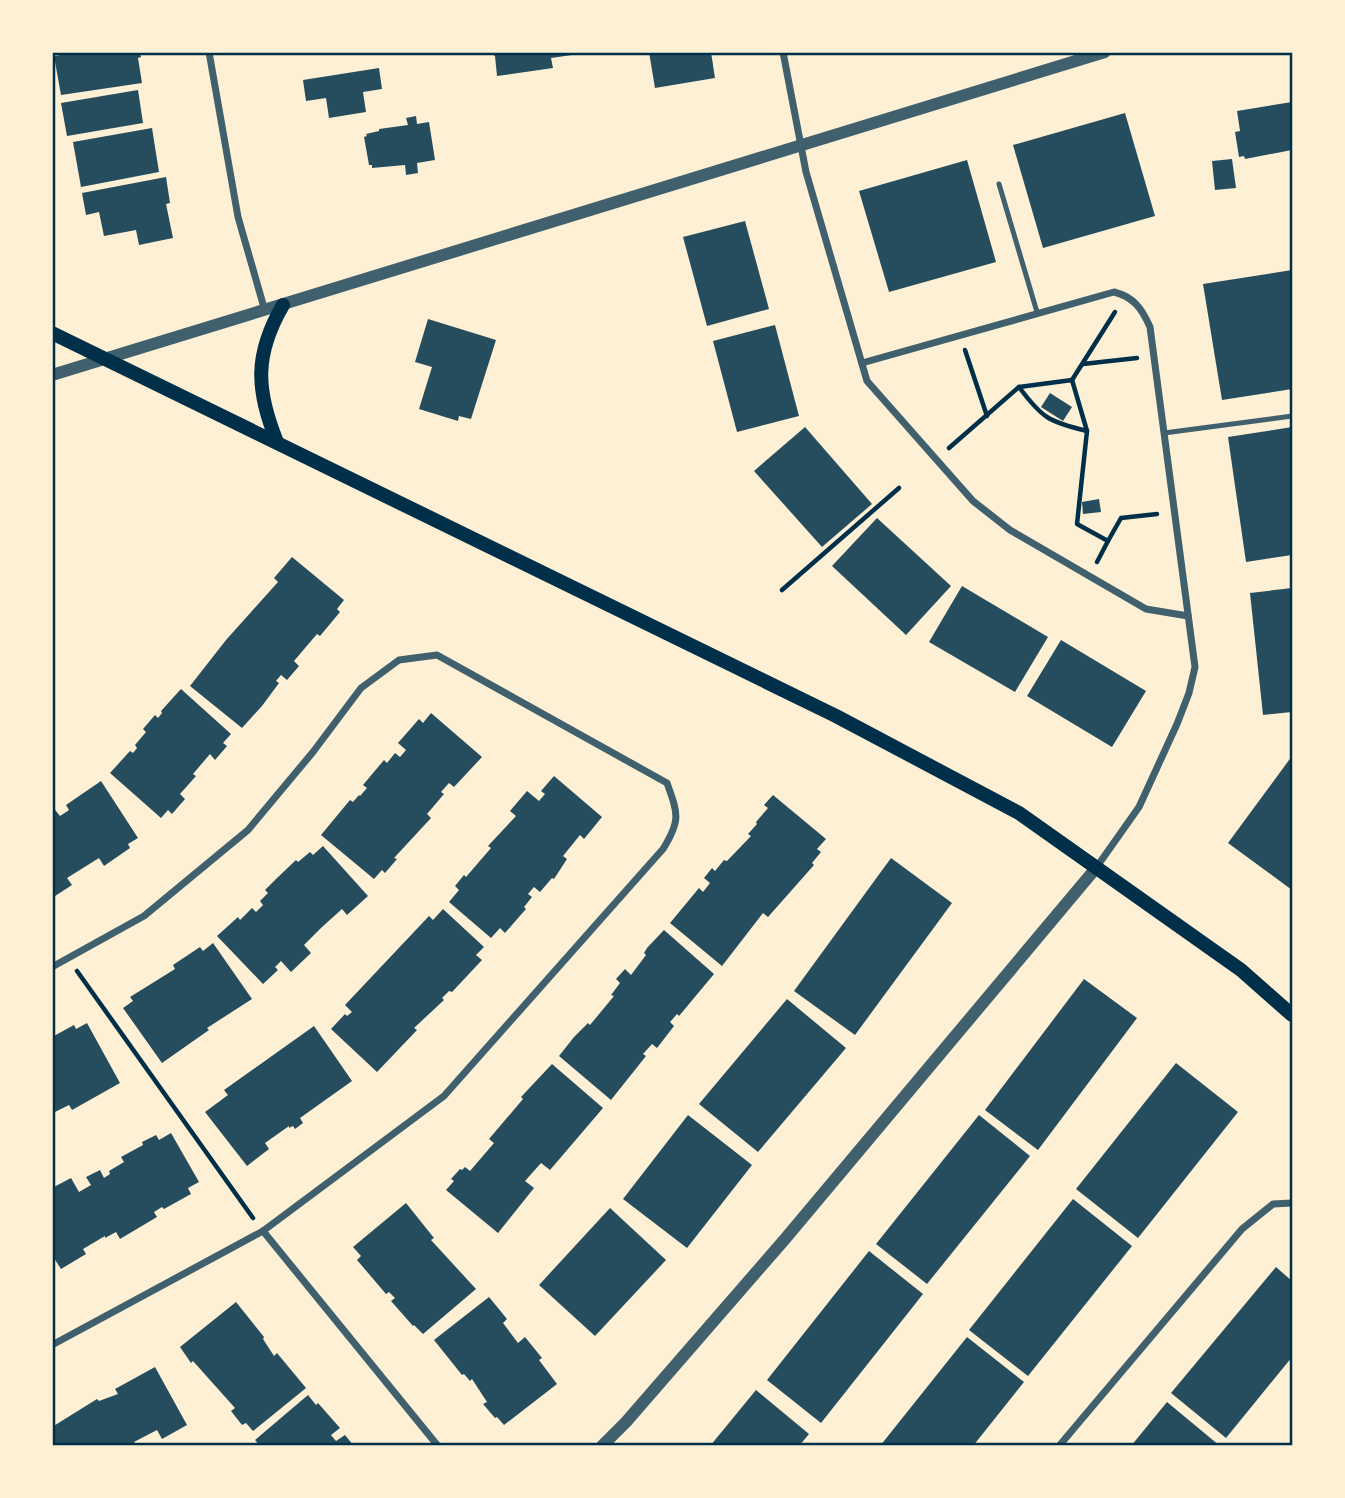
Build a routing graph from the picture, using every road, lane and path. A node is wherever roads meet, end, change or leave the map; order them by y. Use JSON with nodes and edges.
{"nodes":[{"id":1,"x":209,"y":52,"type":"edge"},
{"id":2,"x":783,"y":52,"type":"edge"},
{"id":3,"x":1105,"y":52,"type":"edge"},
{"id":4,"x":800,"y":145,"type":"junction"},
{"id":5,"x":999,"y":184,"type":"dead end"},
{"id":6,"x":283,"y":305,"type":"junction"},
{"id":7,"x":265,"y":310,"type":"junction"},
{"id":8,"x":1037,"y":312,"type":"junction"},
{"id":9,"x":1115,"y":312,"type":"dead end"},
{"id":10,"x":52,"y":333,"type":"edge"},
{"id":11,"x":964,"y":347,"type":"dead end"},
{"id":12,"x":1138,"y":358,"type":"dead end"},
{"id":13,"x":105,"y":359,"type":"junction"},
{"id":14,"x":862,"y":363,"type":"junction"},
{"id":15,"x":1082,"y":364,"type":"junction"},
{"id":16,"x":52,"y":375,"type":"edge"},
{"id":17,"x":1072,"y":380,"type":"junction"},
{"id":18,"x":1019,"y":387,"type":"junction"},
{"id":19,"x":986,"y":416,"type":"junction"},
{"id":20,"x":1293,"y":416,"type":"edge"},
{"id":21,"x":1087,"y":431,"type":"junction"},
{"id":22,"x":1164,"y":433,"type":"junction"},
{"id":23,"x":277,"y":442,"type":"junction"},
{"id":24,"x":946,"y":451,"type":"dead end"},
{"id":25,"x":899,"y":488,"type":"dead end"},
{"id":26,"x":1159,"y":514,"type":"dead end"},
{"id":27,"x":1108,"y":541,"type":"junction"},
{"id":28,"x":1097,"y":564,"type":"dead end"},
{"id":29,"x":782,"y":590,"type":"dead end"},
{"id":30,"x":1188,"y":616,"type":"junction"},
{"id":31,"x":1096,"y":868,"type":"junction"},
{"id":32,"x":68,"y":958,"type":"junction"},
{"id":33,"x":52,"y":967,"type":"edge"},
{"id":34,"x":1293,"y":1015,"type":"edge"},
{"id":35,"x":1293,"y":1203,"type":"edge"},
{"id":36,"x":263,"y":1231,"type":"junction"},
{"id":37,"x":52,"y":1345,"type":"edge"},
{"id":38,"x":438,"y":1446,"type":"edge"},
{"id":39,"x":602,"y":1446,"type":"edge"},
{"id":40,"x":1059,"y":1446,"type":"edge"}],
"edges":[{"from":1,"to":7,"type":"street"},
{"from":2,"to":4,"type":"street"},
{"from":3,"to":4,"type":"street"},
{"from":4,"to":6,"type":"street"},
{"from":4,"to":14,"type":"street"},
{"from":5,"to":8,"type":"lane"},
{"from":6,"to":7,"type":"street"},
{"from":6,"to":23,"type":"main road"},
{"from":7,"to":13,"type":"street"},
{"from":8,"to":14,"type":"street"},
{"from":8,"to":22,"type":"street"},
{"from":9,"to":15,"type":"path"},
{"from":10,"to":13,"type":"main road"},
{"from":11,"to":19,"type":"path"},
{"from":12,"to":15,"type":"path"},
{"from":13,"to":16,"type":"street"},
{"from":13,"to":23,"type":"main road"},
{"from":14,"to":30,"type":"street"},
{"from":15,"to":17,"type":"path"},
{"from":17,"to":18,"type":"path"},
{"from":17,"to":21,"type":"path"},
{"from":18,"to":19,"type":"path"},
{"from":18,"to":21,"type":"path"},
{"from":19,"to":24,"type":"path"},
{"from":20,"to":22,"type":"lane"},
{"from":21,"to":27,"type":"path"},
{"from":22,"to":30,"type":"street"},
{"from":23,"to":31,"type":"main road"},
{"from":25,"to":29,"type":"path"},
{"from":26,"to":27,"type":"path"},
{"from":27,"to":28,"type":"path"},
{"from":30,"to":31,"type":"street"},
{"from":31,"to":34,"type":"main road"},
{"from":31,"to":39,"type":"street"},
{"from":32,"to":33,"type":"street"},
{"from":32,"to":36,"type":"path"},
{"from":32,"to":36,"type":"street"},
{"from":35,"to":40,"type":"street"},
{"from":36,"to":37,"type":"street"},
{"from":36,"to":38,"type":"street"}]}
